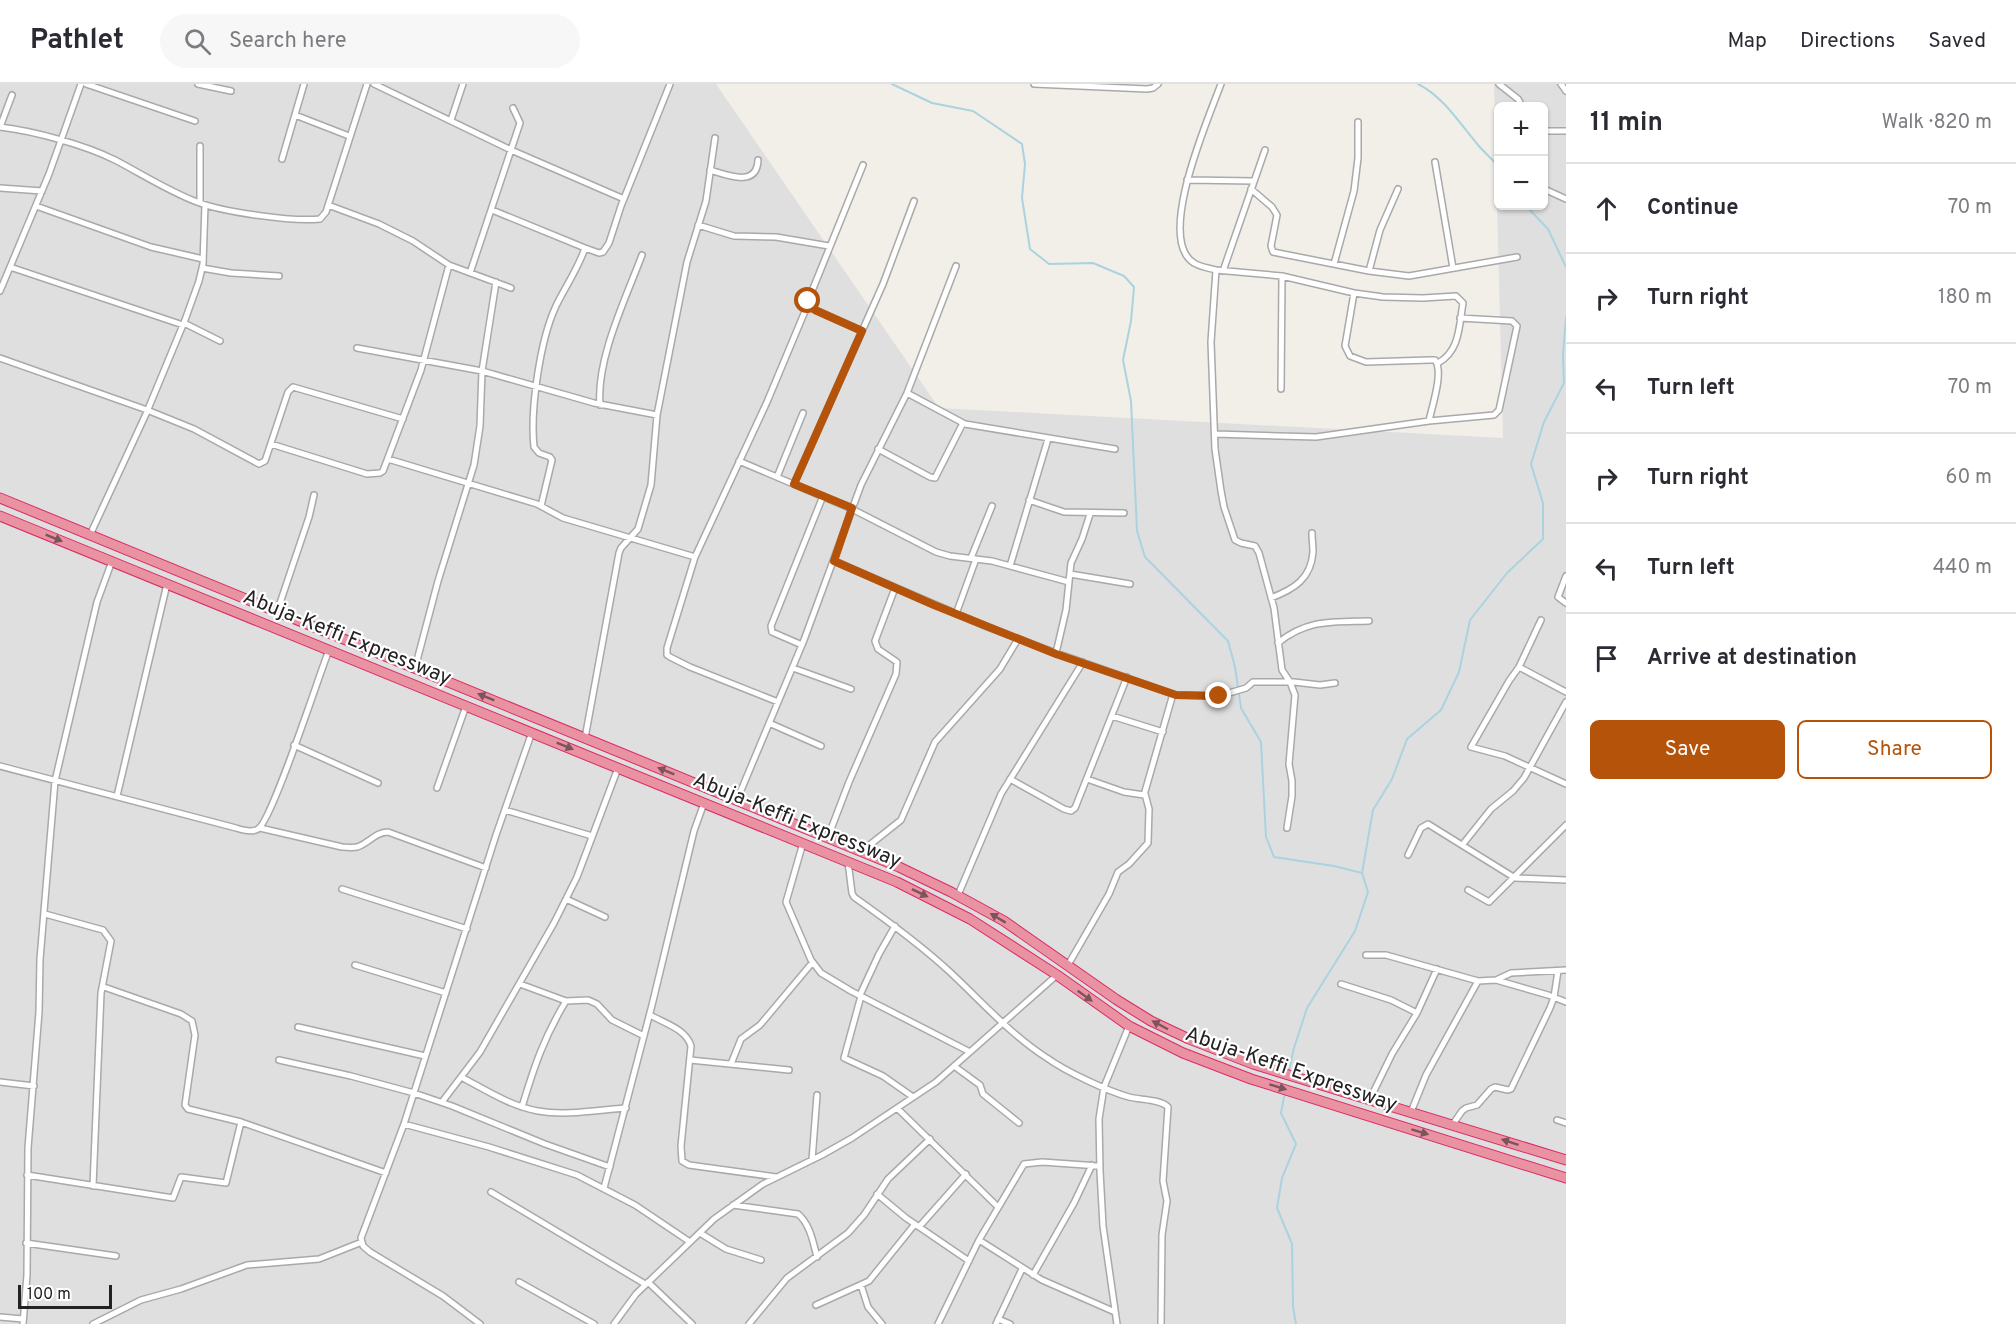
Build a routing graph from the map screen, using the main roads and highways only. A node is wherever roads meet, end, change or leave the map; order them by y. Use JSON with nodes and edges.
{"nodes":[{"id":1,"x":0,"y":498,"type":"edge"},
{"id":2,"x":0,"y":516,"type":"edge"},
{"id":3,"x":1566,"y":1160,"type":"edge"},
{"id":4,"x":1566,"y":1178,"type":"edge"}],
"edges":[{"from":3,"to":1,"type":"highway","name":"Abuja-Keffi Expressway","one_way":true},
{"from":2,"to":4,"type":"highway","name":"Abuja-Keffi Expressway","one_way":true}]}
